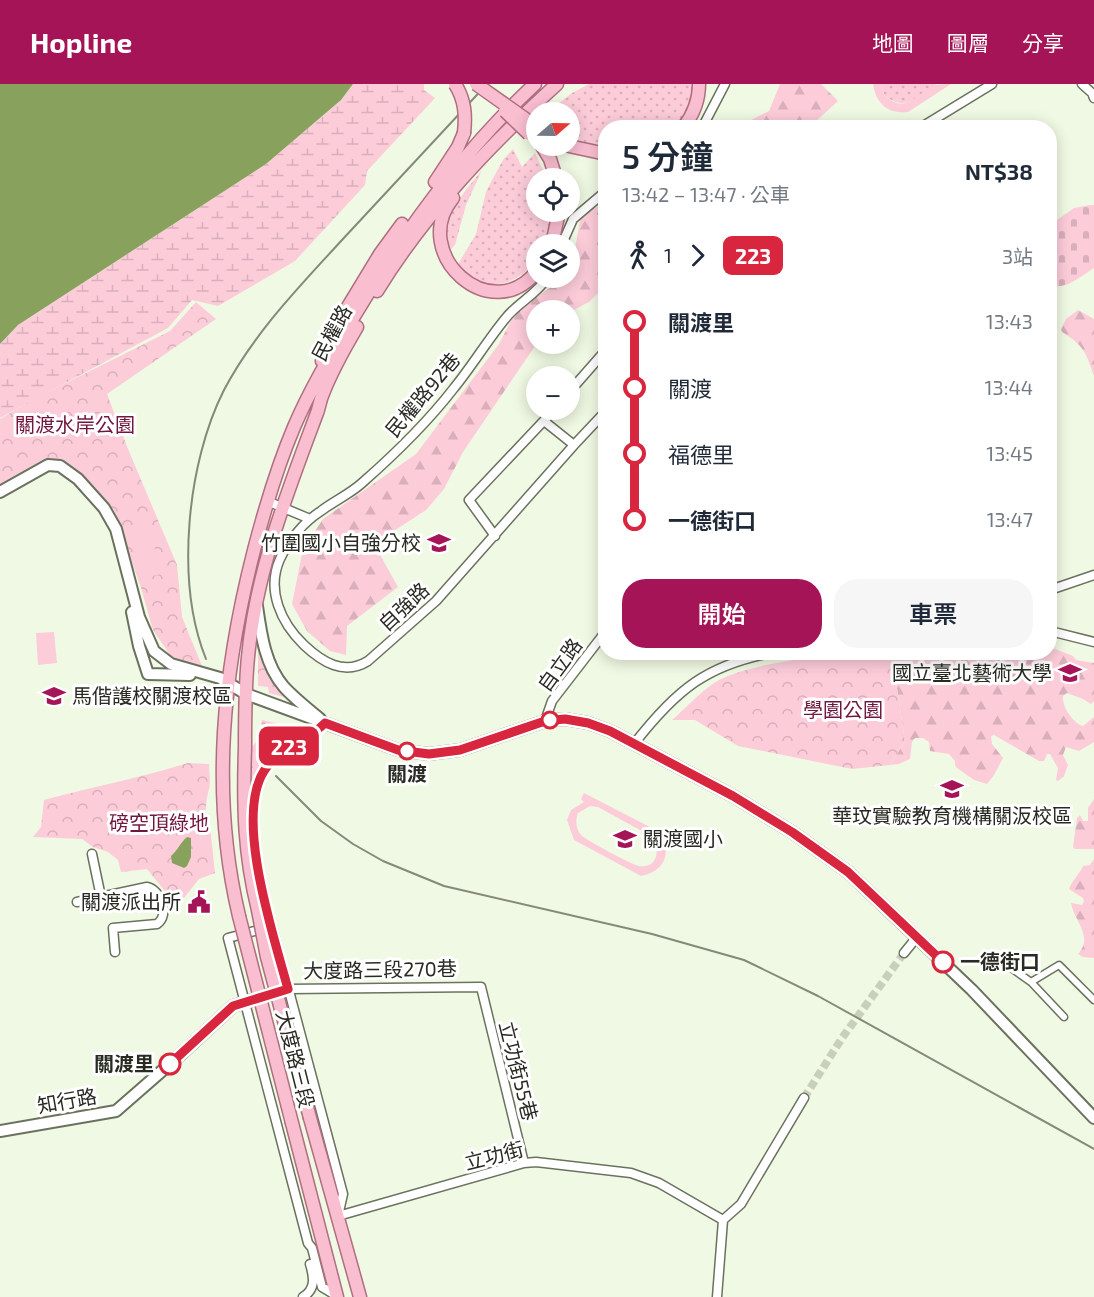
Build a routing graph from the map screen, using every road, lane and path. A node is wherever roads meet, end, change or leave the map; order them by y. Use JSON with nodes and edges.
{"nodes":[{"id":1,"x":455,"y":84,"type":"edge"},
{"id":2,"x":476,"y":84,"type":"edge"},
{"id":3,"x":535,"y":84,"type":"edge"},
{"id":4,"x":556,"y":84,"type":"edge"},
{"id":5,"x":699,"y":84,"type":"edge"},
{"id":6,"x":725,"y":84,"type":"edge"},
{"id":7,"x":992,"y":84,"type":"edge"},
{"id":8,"x":1082,"y":84,"type":"edge"},
{"id":9,"x":1093,"y":93,"type":"edge"},
{"id":10,"x":689,"y":120,"type":"edge"},
{"id":11,"x":706,"y":120,"type":"edge"},
{"id":12,"x":933,"y":120,"type":"edge"},
{"id":13,"x":526,"y":125,"type":"edge"},
{"id":14,"x":580,"y":148,"type":"edge"},
{"id":15,"x":598,"y":152,"type":"edge"},
{"id":16,"x":483,"y":157,"type":"junction"},
{"id":17,"x":598,"y":198,"type":"edge"},
{"id":18,"x":415,"y":228,"type":"junction"},
{"id":19,"x":566,"y":234,"type":"edge"},
{"id":20,"x":526,"y":280,"type":"edge"},
{"id":21,"x":538,"y":288,"type":"edge"},
{"id":22,"x":598,"y":359,"type":"edge"},
{"id":23,"x":316,"y":379,"type":"junction"},
{"id":24,"x":580,"y":380,"type":"edge"},
{"id":25,"x":598,"y":420,"type":"edge"},
{"id":26,"x":544,"y":421,"type":"joint"},
{"id":27,"x":574,"y":445,"type":"junction"},
{"id":28,"x":0,"y":492,"type":"edge"},
{"id":29,"x":267,"y":501,"type":"junction"},
{"id":30,"x":282,"y":507,"type":"junction"},
{"id":31,"x":310,"y":519,"type":"junction"},
{"id":32,"x":495,"y":537,"type":"junction"},
{"id":33,"x":1094,"y":575,"type":"edge"},
{"id":34,"x":130,"y":584,"type":"junction"},
{"id":35,"x":1057,"y":588,"type":"edge"},
{"id":36,"x":256,"y":603,"type":"junction"},
{"id":37,"x":1057,"y":633,"type":"edge"},
{"id":38,"x":598,"y":641,"type":"edge"},
{"id":39,"x":1094,"y":642,"type":"edge"},
{"id":40,"x":232,"y":650,"type":"joint"},
{"id":41,"x":248,"y":658,"type":"joint"},
{"id":42,"x":738,"y":660,"type":"edge"},
{"id":43,"x":183,"y":669,"type":"junction"},
{"id":44,"x":148,"y":674,"type":"junction"},
{"id":45,"x":211,"y":675,"type":"junction"},
{"id":46,"x":227,"y":682,"type":"junction"},
{"id":47,"x":246,"y":694,"type":"junction"},
{"id":48,"x":545,"y":721,"type":"junction"},
{"id":49,"x":325,"y":723,"type":"junction"},
{"id":50,"x":634,"y":744,"type":"junction"},
{"id":51,"x":92,"y":854,"type":"dead end"},
{"id":52,"x":101,"y":897,"type":"junction"},
{"id":53,"x":77,"y":902,"type":"dead end"},
{"id":54,"x":272,"y":927,"type":"junction"},
{"id":55,"x":917,"y":937,"type":"junction"},
{"id":56,"x":115,"y":952,"type":"dead end"},
{"id":57,"x":904,"y":953,"type":"tunnel mouth"},
{"id":58,"x":994,"y":956,"type":"dead end"},
{"id":59,"x":1030,"y":982,"type":"junction"},
{"id":60,"x":481,"y":987,"type":"joint"},
{"id":61,"x":288,"y":989,"type":"junction"},
{"id":62,"x":1094,"y":1000,"type":"edge"},
{"id":63,"x":244,"y":1002,"type":"junction"},
{"id":64,"x":1064,"y":1017,"type":"dead end"},
{"id":65,"x":804,"y":1098,"type":"tunnel mouth"},
{"id":66,"x":1094,"y":1118,"type":"edge"},
{"id":67,"x":0,"y":1131,"type":"edge"},
{"id":68,"x":524,"y":1163,"type":"junction"},
{"id":69,"x":338,"y":1216,"type":"junction"},
{"id":70,"x":723,"y":1220,"type":"junction"},
{"id":71,"x":308,"y":1243,"type":"junction"},
{"id":72,"x":303,"y":1297,"type":"edge"},
{"id":73,"x":336,"y":1297,"type":"edge"},
{"id":74,"x":360,"y":1297,"type":"edge"},
{"id":75,"x":717,"y":1297,"type":"edge"}],
"edges":[{"from":1,"to":23,"type":"main road","bridge":true},
{"from":2,"to":13,"type":"main road","bridge":true},
{"from":3,"to":18,"type":"main road","name":"民權路"},
{"from":4,"to":16,"type":"main road","name":"民權路"},
{"from":5,"to":10,"type":"main road"},
{"from":6,"to":11,"type":"street"},
{"from":7,"to":12,"type":"street"},
{"from":8,"to":9,"type":"street"},
{"from":14,"to":15,"type":"main road"},
{"from":16,"to":18,"type":"main road","name":"民權路"},
{"from":16,"to":20,"type":"main road"},
{"from":17,"to":19,"type":"street"},
{"from":18,"to":23,"type":"main road","name":"民權路"},
{"from":18,"to":30,"type":"main road","name":"民權路"},
{"from":21,"to":31,"type":"street","name":"民權路92巷"},
{"from":22,"to":24,"type":"street"},
{"from":23,"to":29,"type":"main road","name":"民權路"},
{"from":25,"to":27,"type":"street","name":"自強路"},
{"from":26,"to":27,"type":"street"},
{"from":26,"to":32,"type":"street"},
{"from":27,"to":32,"type":"street","name":"自強路"},
{"from":28,"to":34,"type":"street"},
{"from":29,"to":30,"type":"street"},
{"from":29,"to":40,"type":"main road","name":"民權路"},
{"from":30,"to":31,"type":"street"},
{"from":30,"to":36,"type":"main road","name":"民權路"},
{"from":31,"to":32,"type":"street","name":"自強路"},
{"from":33,"to":35,"type":"street"},
{"from":34,"to":43,"type":"street"},
{"from":34,"to":44,"type":"street"},
{"from":36,"to":41,"type":"main road","name":"民權路"},
{"from":36,"to":49,"type":"street"},
{"from":37,"to":39,"type":"street"},
{"from":38,"to":48,"type":"street","name":"自立路"},
{"from":40,"to":46,"type":"main road","name":"大度路三段"},
{"from":41,"to":47,"type":"main road","name":"大度路三段"},
{"from":42,"to":50,"type":"street"},
{"from":43,"to":44,"type":"street"},
{"from":43,"to":45,"type":"street"},
{"from":44,"to":45,"type":"street"},
{"from":45,"to":46,"type":"street"},
{"from":46,"to":47,"type":"street"},
{"from":46,"to":73,"type":"main road","name":"大度路三段","bridge":true},
{"from":47,"to":49,"type":"street"},
{"from":47,"to":69,"type":"main road","name":"大度路三段","bridge":true},
{"from":48,"to":49,"type":"street"},
{"from":48,"to":50,"type":"street"},
{"from":49,"to":54,"type":"street","name":"大度路三段"},
{"from":50,"to":55,"type":"street"},
{"from":51,"to":52,"type":"street"},
{"from":52,"to":53,"type":"street"},
{"from":52,"to":56,"type":"street"},
{"from":54,"to":61,"type":"street","name":"大度路三段"},
{"from":54,"to":63,"type":"street","name":"大度路三段"},
{"from":55,"to":57,"type":"street"},
{"from":55,"to":66,"type":"street"},
{"from":58,"to":59,"type":"street"},
{"from":59,"to":62,"type":"street"},
{"from":59,"to":64,"type":"street"},
{"from":60,"to":61,"type":"street","name":"大度路三段270巷"},
{"from":60,"to":68,"type":"street","name":"立功街55巷"},
{"from":61,"to":63,"type":"street","name":"大度路三段270巷"},
{"from":61,"to":69,"type":"street","name":"大度路三段"},
{"from":63,"to":67,"type":"street","name":"知行路"},
{"from":63,"to":71,"type":"street","name":"大度路三段"},
{"from":65,"to":70,"type":"street"},
{"from":68,"to":69,"type":"street","name":"立功街"},
{"from":68,"to":70,"type":"street","name":"立功街"},
{"from":69,"to":74,"type":"main road","name":"大度路三段"},
{"from":70,"to":75,"type":"street"},
{"from":71,"to":72,"type":"street"},
{"from":71,"to":73,"type":"street"}]}
